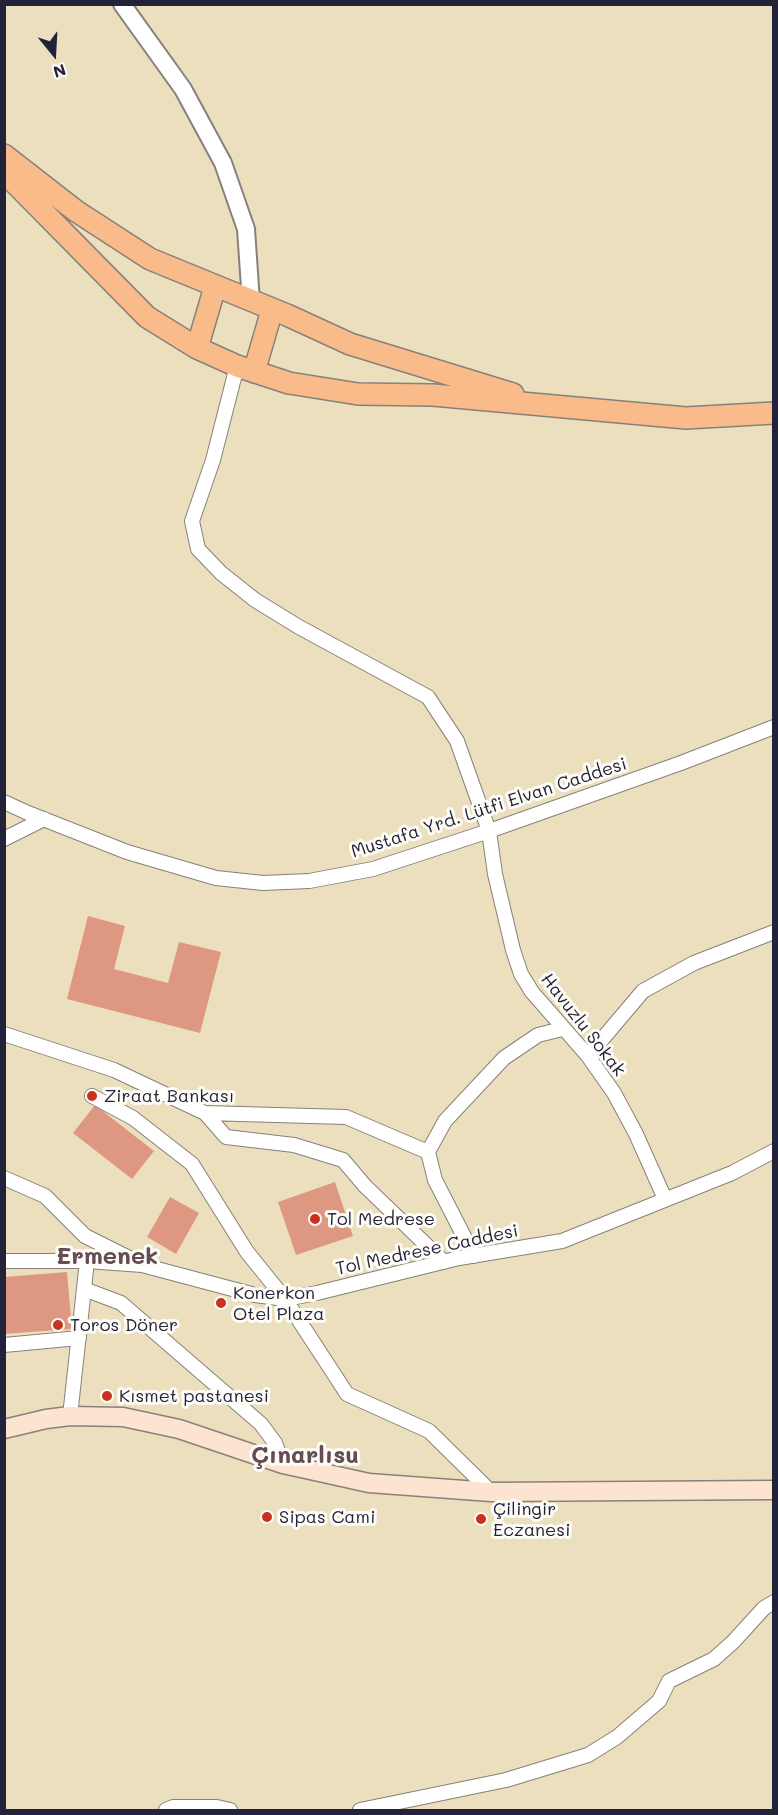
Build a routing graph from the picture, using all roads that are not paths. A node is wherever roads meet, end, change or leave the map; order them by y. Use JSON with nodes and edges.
{"nodes":[{"id":1,"x":122,"y":4,"type":"edge"},
{"id":2,"x":4,"y":155,"type":"edge"},
{"id":3,"x":4,"y":172,"type":"edge"},
{"id":4,"x":215,"y":287,"type":"junction"},
{"id":5,"x":251,"y":302,"type":"junction"},
{"id":6,"x":272,"y":310,"type":"junction"},
{"id":7,"x":197,"y":348,"type":"junction"},
{"id":8,"x":246,"y":369,"type":"junction"},
{"id":9,"x":551,"y":406,"type":"junction"},
{"id":10,"x":774,"y":413,"type":"edge"},
{"id":11,"x":774,"y":727,"type":"edge"},
{"id":12,"x":4,"y":802,"type":"edge"},
{"id":13,"x":44,"y":819,"type":"junction"},
{"id":14,"x":489,"y":831,"type":"junction"},
{"id":15,"x":4,"y":839,"type":"edge"},
{"id":16,"x":774,"y":932,"type":"edge"},
{"id":17,"x":562,"y":1029,"type":"junction"},
{"id":18,"x":4,"y":1034,"type":"edge"},
{"id":19,"x":588,"y":1056,"type":"junction"},
{"id":20,"x":92,"y":1096,"type":"dead end"},
{"id":21,"x":205,"y":1113,"type":"junction"},
{"id":22,"x":774,"y":1151,"type":"edge"},
{"id":23,"x":428,"y":1152,"type":"junction"},
{"id":24,"x":4,"y":1178,"type":"edge"},
{"id":25,"x":665,"y":1199,"type":"junction"},
{"id":26,"x":474,"y":1256,"type":"junction"},
{"id":27,"x":87,"y":1261,"type":"junction"},
{"id":28,"x":4,"y":1262,"type":"edge"},
{"id":29,"x":444,"y":1262,"type":"junction"},
{"id":30,"x":142,"y":1264,"type":"junction"},
{"id":31,"x":84,"y":1289,"type":"junction"},
{"id":32,"x":285,"y":1299,"type":"junction"},
{"id":33,"x":79,"y":1338,"type":"junction"},
{"id":34,"x":4,"y":1345,"type":"edge"},
{"id":35,"x":70,"y":1416,"type":"junction"},
{"id":36,"x":4,"y":1429,"type":"edge"},
{"id":37,"x":283,"y":1464,"type":"junction"},
{"id":38,"x":774,"y":1490,"type":"edge"},
{"id":39,"x":491,"y":1492,"type":"junction"},
{"id":40,"x":774,"y":1602,"type":"edge"},
{"id":41,"x":166,"y":1810,"type":"edge"},
{"id":42,"x":230,"y":1810,"type":"edge"},
{"id":43,"x":360,"y":1810,"type":"edge"}],
"edges":[{"from":1,"to":5,"type":"street"},
{"from":2,"to":4,"type":"main road"},
{"from":3,"to":7,"type":"main road"},
{"from":4,"to":5,"type":"main road"},
{"from":4,"to":7,"type":"main road"},
{"from":5,"to":6,"type":"main road"},
{"from":6,"to":8,"type":"main road"},
{"from":6,"to":9,"type":"main road"},
{"from":7,"to":8,"type":"main road"},
{"from":8,"to":9,"type":"main road"},
{"from":8,"to":14,"type":"street","name":"Havuzlu Sokak"},
{"from":9,"to":10,"type":"main road"},
{"from":11,"to":14,"type":"street","name":"Mustafa Yrd. Lütfi Elvan Caddesi"},
{"from":12,"to":13,"type":"street","name":"Mustafa Yrd. Lütfi Elvan Caddesi"},
{"from":13,"to":14,"type":"street","name":"Mustafa Yrd. Lütfi Elvan Caddesi"},
{"from":13,"to":15,"type":"street"},
{"from":14,"to":17,"type":"street","name":"Havuzlu Sokak"},
{"from":16,"to":19,"type":"street"},
{"from":17,"to":19,"type":"street","name":"Havuzlu Sokak"},
{"from":17,"to":23,"type":"street"},
{"from":18,"to":21,"type":"street"},
{"from":19,"to":25,"type":"street","name":"Havuzlu Sokak"},
{"from":20,"to":32,"type":"street"},
{"from":21,"to":23,"type":"street"},
{"from":21,"to":29,"type":"street"},
{"from":22,"to":25,"type":"street","name":"Tol Medrese Caddesi"},
{"from":23,"to":26,"type":"street"},
{"from":24,"to":30,"type":"street"},
{"from":25,"to":26,"type":"street","name":"Tol Medrese Caddesi"},
{"from":26,"to":29,"type":"street","name":"Tol Medrese Caddesi"},
{"from":27,"to":28,"type":"street"},
{"from":27,"to":30,"type":"street"},
{"from":27,"to":31,"type":"street"},
{"from":29,"to":32,"type":"street","name":"Tol Medrese Caddesi"},
{"from":30,"to":32,"type":"street","name":"Tol Medrese Caddesi"},
{"from":31,"to":33,"type":"street"},
{"from":31,"to":37,"type":"street"},
{"from":32,"to":39,"type":"street"},
{"from":33,"to":34,"type":"street"},
{"from":33,"to":35,"type":"street"},
{"from":35,"to":36,"type":"main road"},
{"from":35,"to":37,"type":"main road"},
{"from":37,"to":39,"type":"main road"},
{"from":38,"to":39,"type":"main road"},
{"from":40,"to":43,"type":"street"},
{"from":41,"to":42,"type":"street"}]}
